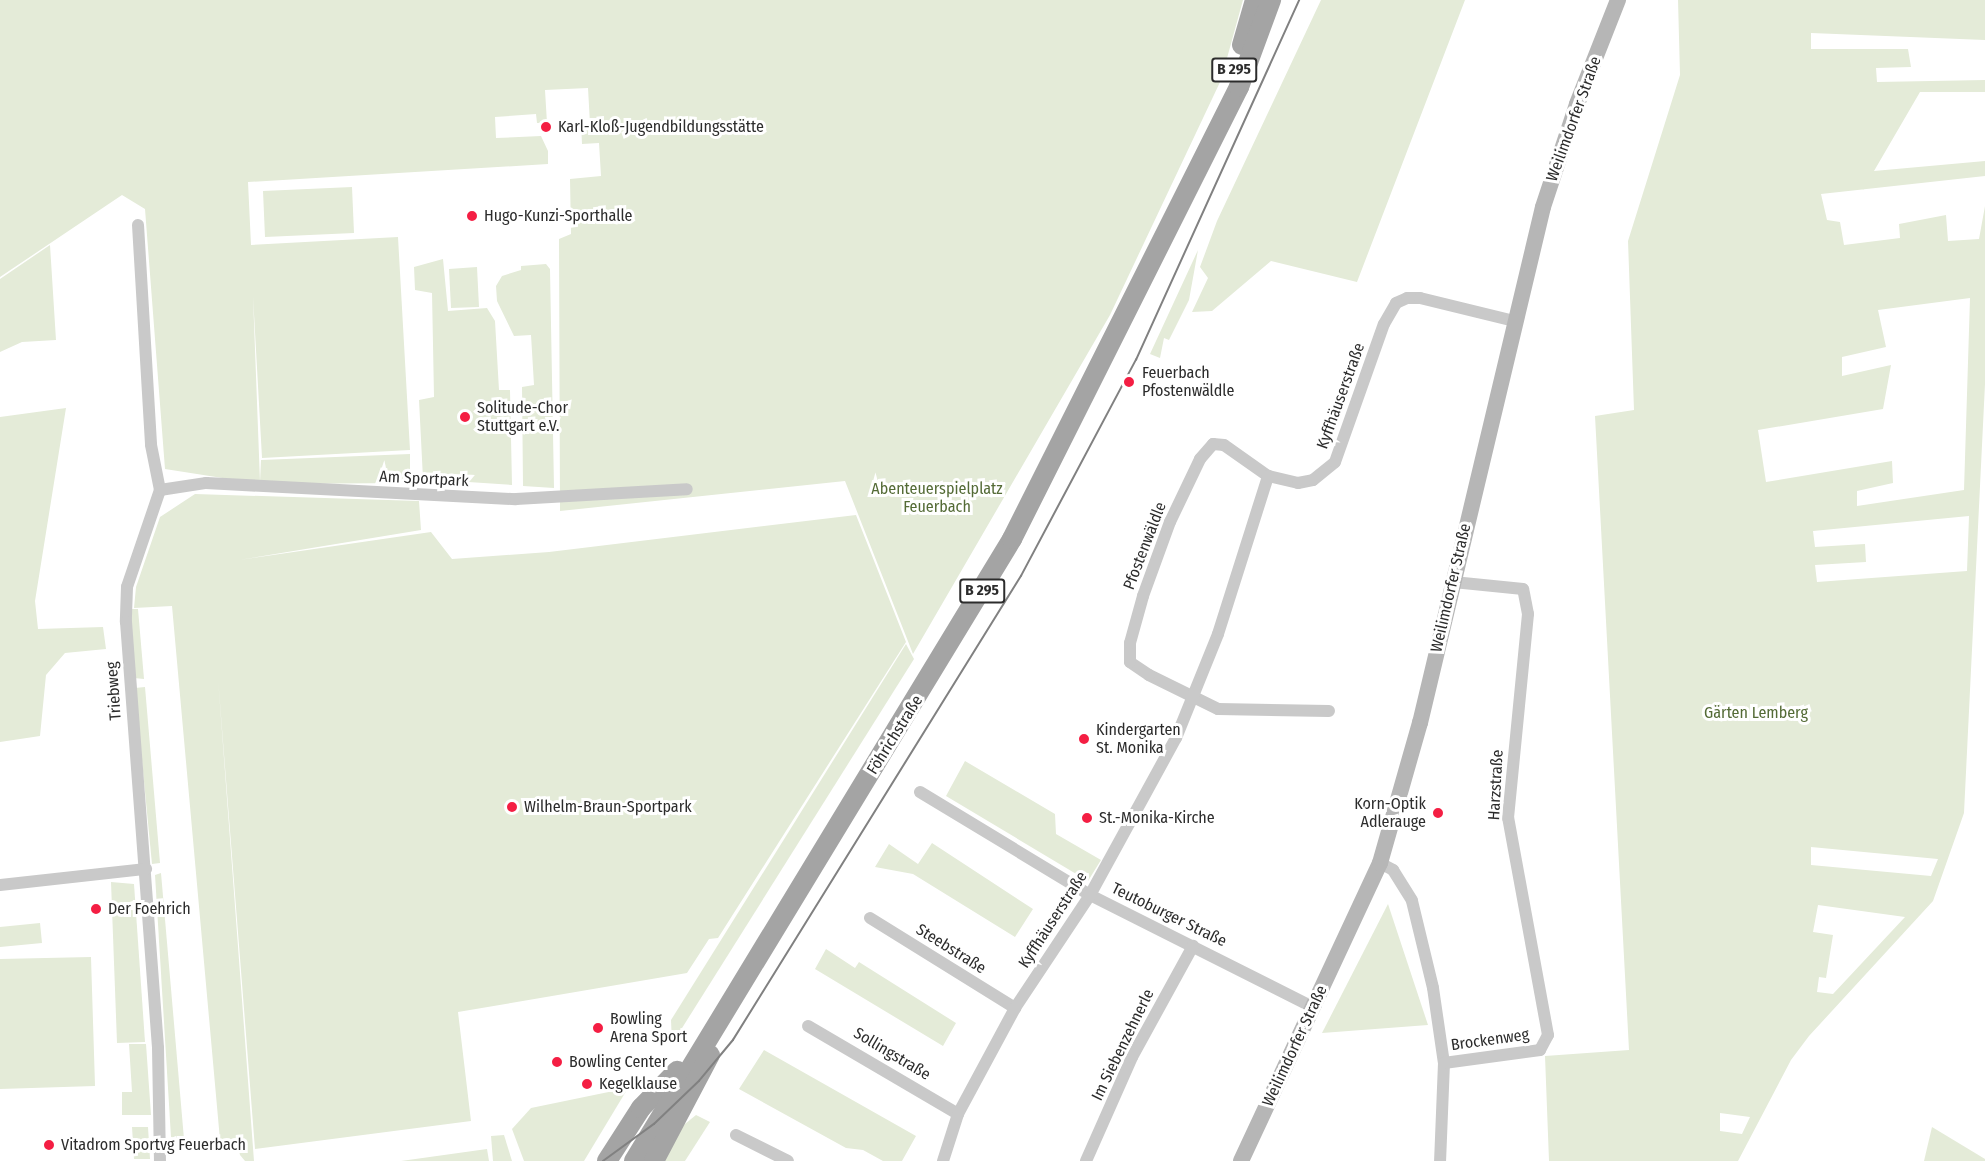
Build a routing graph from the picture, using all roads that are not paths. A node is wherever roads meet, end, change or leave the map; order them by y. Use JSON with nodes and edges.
{"nodes":[{"id":1,"x":1255,"y":0,"type":"edge"},
{"id":2,"x":1271,"y":0,"type":"edge"},
{"id":3,"x":1618,"y":0,"type":"edge"},
{"id":4,"x":1210,"y":138,"type":"junction"},
{"id":5,"x":138,"y":225,"type":"dead end"},
{"id":6,"x":1514,"y":321,"type":"junction"},
{"id":7,"x":1268,"y":476,"type":"junction"},
{"id":8,"x":687,"y":489,"type":"dead end"},
{"id":9,"x":160,"y":490,"type":"junction"},
{"id":10,"x":1453,"y":582,"type":"junction"},
{"id":11,"x":1192,"y":697,"type":"junction"},
{"id":12,"x":1329,"y":711,"type":"dead end"},
{"id":13,"x":920,"y":792,"type":"dead end"},
{"id":14,"x":1380,"y":863,"type":"junction"},
{"id":15,"x":146,"y":869,"type":"junction"},
{"id":16,"x":0,"y":885,"type":"edge"},
{"id":17,"x":1090,"y":895,"type":"junction"},
{"id":18,"x":870,"y":918,"type":"dead end"},
{"id":19,"x":1193,"y":946,"type":"junction"},
{"id":20,"x":1313,"y":1007,"type":"junction"},
{"id":21,"x":1015,"y":1008,"type":"junction"},
{"id":22,"x":719,"y":1018,"type":"junction"},
{"id":23,"x":807,"y":1026,"type":"dead end"},
{"id":24,"x":702,"y":1046,"type":"junction"},
{"id":25,"x":1540,"y":1050,"type":"joint"},
{"id":26,"x":1444,"y":1063,"type":"junction"},
{"id":27,"x":958,"y":1114,"type":"junction"},
{"id":28,"x":736,"y":1135,"type":"dead end"},
{"id":29,"x":160,"y":1161,"type":"edge"},
{"id":30,"x":607,"y":1161,"type":"edge"},
{"id":31,"x":634,"y":1161,"type":"edge"},
{"id":32,"x":654,"y":1161,"type":"edge"},
{"id":33,"x":788,"y":1161,"type":"edge"},
{"id":34,"x":943,"y":1161,"type":"edge"},
{"id":35,"x":1086,"y":1161,"type":"edge"},
{"id":36,"x":1241,"y":1161,"type":"edge"},
{"id":37,"x":1440,"y":1161,"type":"edge"}],
"edges":[{"from":1,"to":4,"type":"main road","number":"B 295"},
{"from":2,"to":4,"type":"main road","number":"B 295"},
{"from":3,"to":6,"type":"street","name":"Weilimdorfer Straße"},
{"from":4,"to":22,"type":"main road","name":"Föhrichstraße","number":"B 295"},
{"from":5,"to":9,"type":"street","name":"Triebweg"},
{"from":6,"to":7,"type":"street","name":"Kyffhäuserstraße"},
{"from":6,"to":10,"type":"street","name":"Weilimdorfer Straße"},
{"from":7,"to":11,"type":"street","name":"Kyffhäuserstraße"},
{"from":7,"to":11,"type":"street","name":"Pfostenwäldle"},
{"from":8,"to":9,"type":"street","name":"Am Sportpark"},
{"from":9,"to":15,"type":"street","name":"Triebweg"},
{"from":10,"to":14,"type":"street","name":"Weilimdorfer Straße"},
{"from":10,"to":25,"type":"street","name":"Harzstraße"},
{"from":11,"to":12,"type":"street"},
{"from":11,"to":17,"type":"street","name":"Kyffhäuserstraße"},
{"from":13,"to":17,"type":"street","name":"Teutoburger Straße"},
{"from":14,"to":20,"type":"street","name":"Weilimdorfer Straße"},
{"from":14,"to":26,"type":"street"},
{"from":15,"to":16,"type":"street"},
{"from":15,"to":29,"type":"street","name":"Triebweg"},
{"from":17,"to":19,"type":"street","name":"Teutoburger Straße"},
{"from":17,"to":21,"type":"street","name":"Kyffhäuserstraße"},
{"from":18,"to":21,"type":"street","name":"Steebstraße"},
{"from":19,"to":20,"type":"street","name":"Teutoburger Straße"},
{"from":19,"to":35,"type":"street","name":"Im Siebenzehnerle"},
{"from":20,"to":36,"type":"street","name":"Weilimdorfer Straße"},
{"from":21,"to":27,"type":"street","name":"Kyffhäuserstraße"},
{"from":22,"to":24,"type":"main road","name":"Föhrichstraße","number":"B 295"},
{"from":22,"to":32,"type":"main road"},
{"from":23,"to":27,"type":"street","name":"Sollingstraße"},
{"from":24,"to":30,"type":"main road"},
{"from":24,"to":31,"type":"main road","name":"Föhrichstraße","number":"B 295"},
{"from":25,"to":26,"type":"street","name":"Brockenweg"},
{"from":26,"to":37,"type":"street"},
{"from":27,"to":34,"type":"street","name":"Kyffhäuserstraße"},
{"from":28,"to":33,"type":"street"}]}
